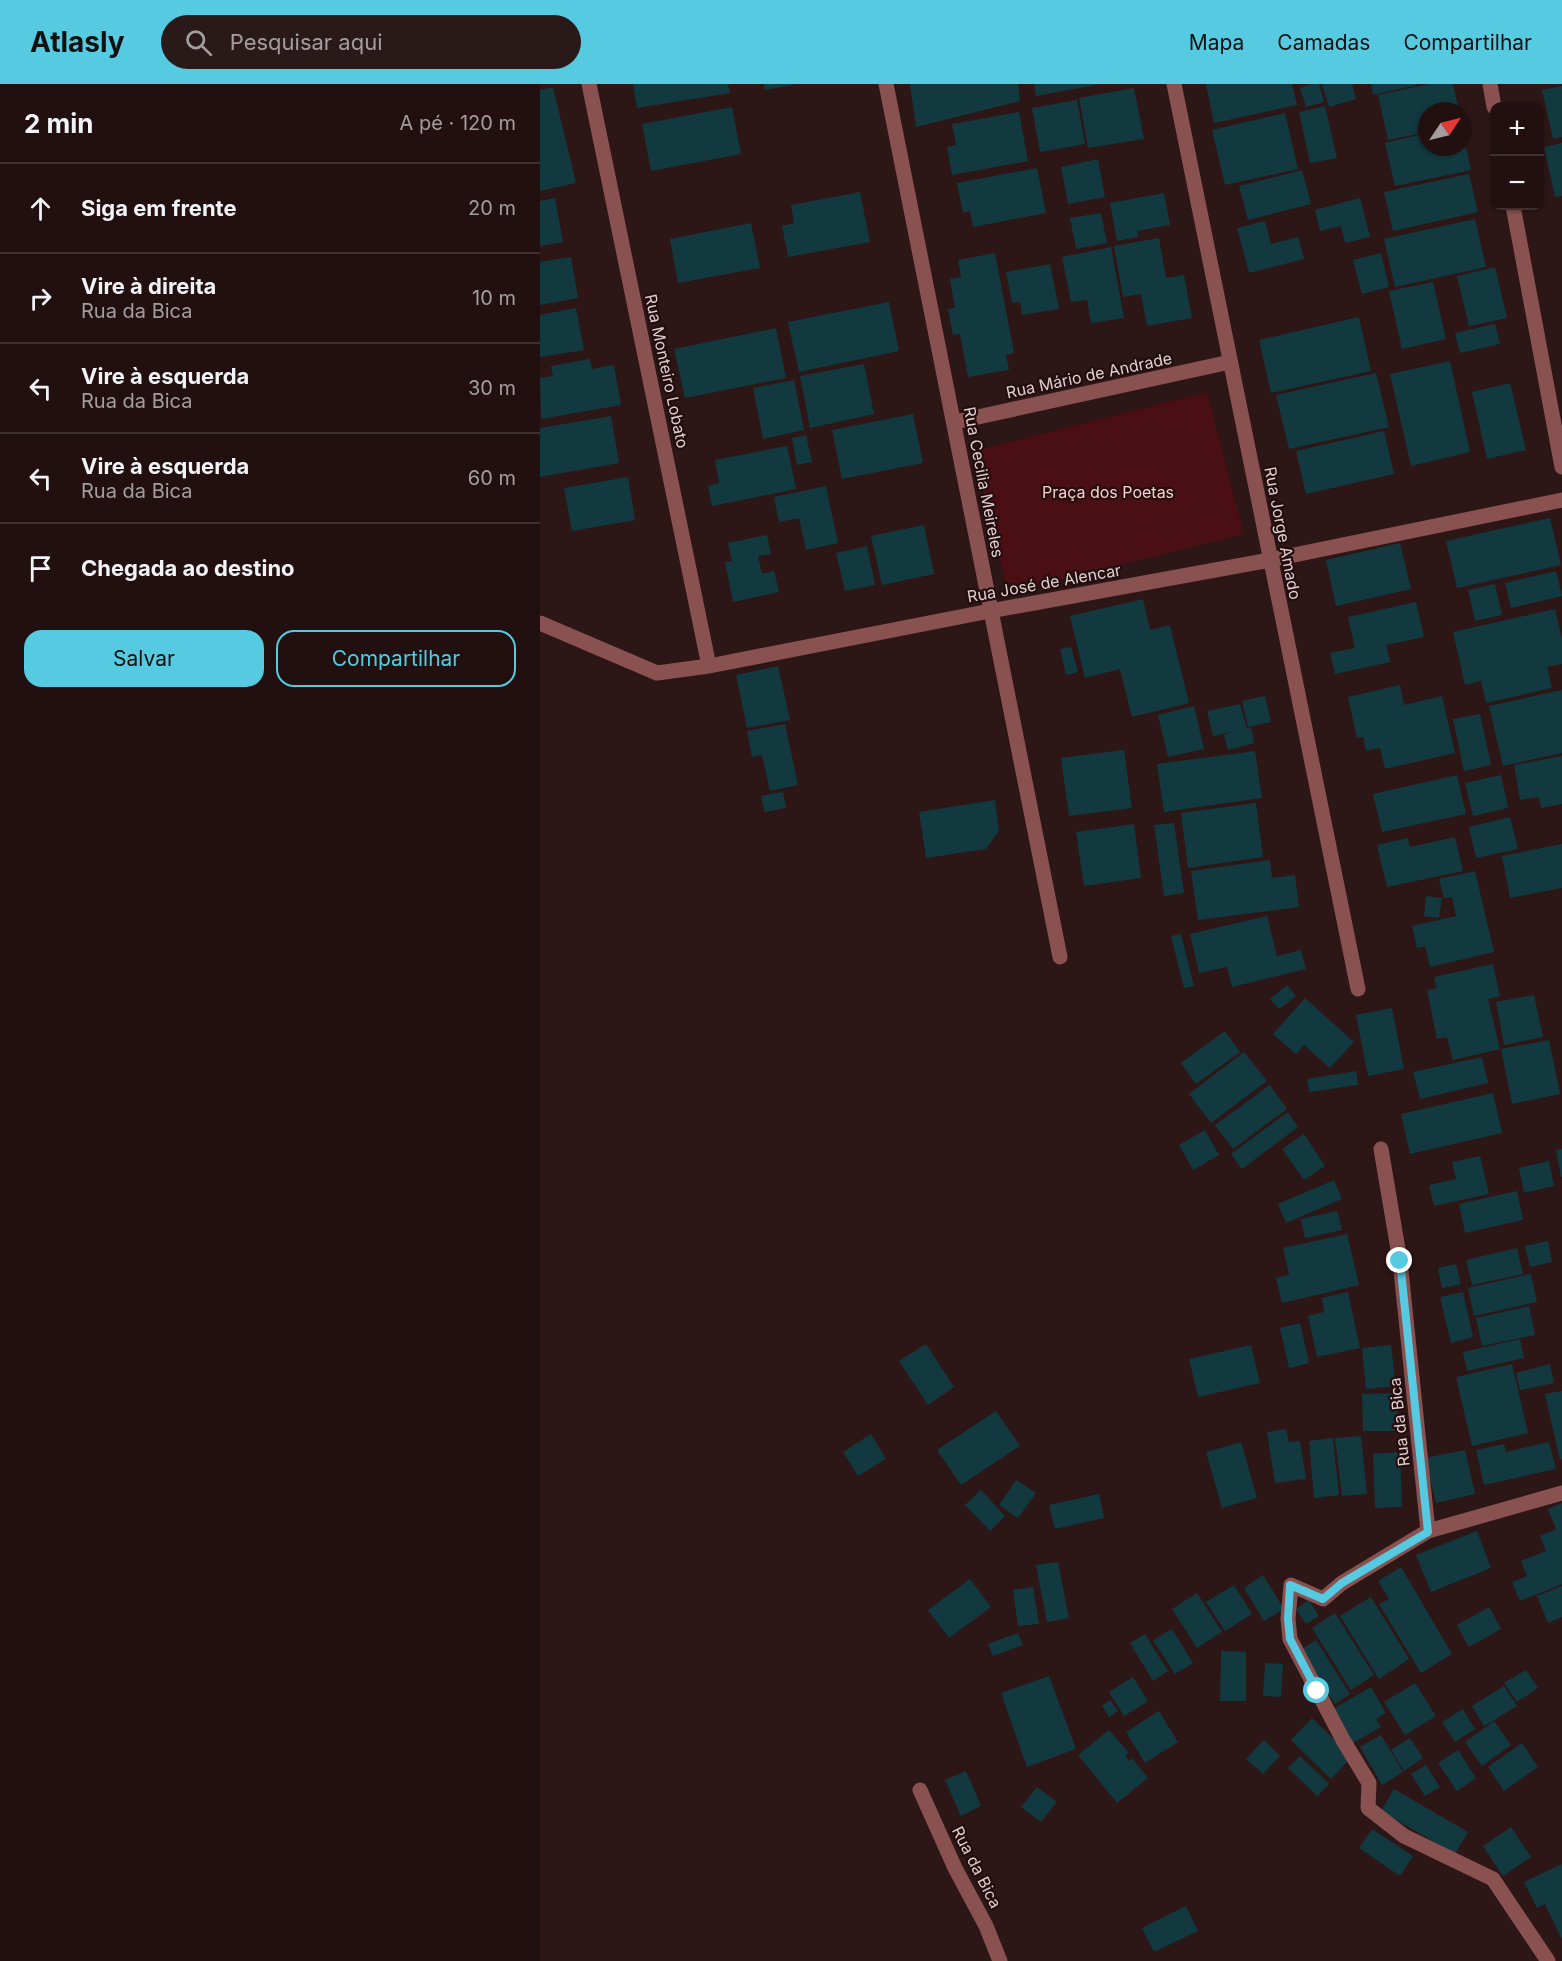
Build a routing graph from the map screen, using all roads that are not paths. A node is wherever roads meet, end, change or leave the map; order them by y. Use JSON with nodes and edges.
{"nodes":[{"id":1,"x":589,"y":84,"type":"edge"},
{"id":2,"x":886,"y":84,"type":"edge"},
{"id":3,"x":1174,"y":84,"type":"edge"},
{"id":4,"x":1490,"y":84,"type":"edge"},
{"id":5,"x":1493,"y":102,"type":"edge"},
{"id":6,"x":1514,"y":210,"type":"edge"},
{"id":7,"x":1230,"y":362,"type":"junction"},
{"id":8,"x":955,"y":422,"type":"junction"},
{"id":9,"x":1562,"y":467,"type":"edge"},
{"id":10,"x":1562,"y":500,"type":"edge"},
{"id":11,"x":1270,"y":560,"type":"junction"},
{"id":12,"x":990,"y":611,"type":"junction"},
{"id":13,"x":540,"y":623,"type":"edge"},
{"id":14,"x":709,"y":666,"type":"junction"},
{"id":15,"x":1060,"y":957,"type":"dead end"},
{"id":16,"x":1358,"y":989,"type":"dead end"},
{"id":17,"x":1381,"y":1149,"type":"dead end"},
{"id":18,"x":1562,"y":1493,"type":"edge"},
{"id":19,"x":1428,"y":1532,"type":"junction"},
{"id":20,"x":920,"y":1790,"type":"dead end"},
{"id":21,"x":1000,"y":1961,"type":"edge"},
{"id":22,"x":1548,"y":1961,"type":"edge"}],
"edges":[{"from":1,"to":14,"type":"street","name":"Rua Monteiro Lobato"},
{"from":2,"to":8,"type":"street","name":"Rua Cecilia Meireles"},
{"from":3,"to":7,"type":"street","name":"Rua Jorge Amado"},
{"from":4,"to":5,"type":"street"},
{"from":6,"to":9,"type":"street"},
{"from":7,"to":8,"type":"street","name":"Rua Mário de Andrade"},
{"from":7,"to":11,"type":"street","name":"Rua Jorge Amado"},
{"from":8,"to":12,"type":"street","name":"Rua Cecilia Meireles"},
{"from":10,"to":11,"type":"street","name":"Rua José de Alencar"},
{"from":11,"to":12,"type":"street","name":"Rua José de Alencar"},
{"from":11,"to":16,"type":"street","name":"Rua Jorge Amado"},
{"from":12,"to":14,"type":"street","name":"Rua José de Alencar"},
{"from":12,"to":15,"type":"street","name":"Rua Cecilia Meireles"},
{"from":13,"to":14,"type":"street","name":"Rua José de Alencar"},
{"from":17,"to":19,"type":"street","name":"Rua da Bica"},
{"from":18,"to":19,"type":"street"},
{"from":19,"to":22,"type":"street"},
{"from":20,"to":21,"type":"street","name":"Rua da Bica"}]}
